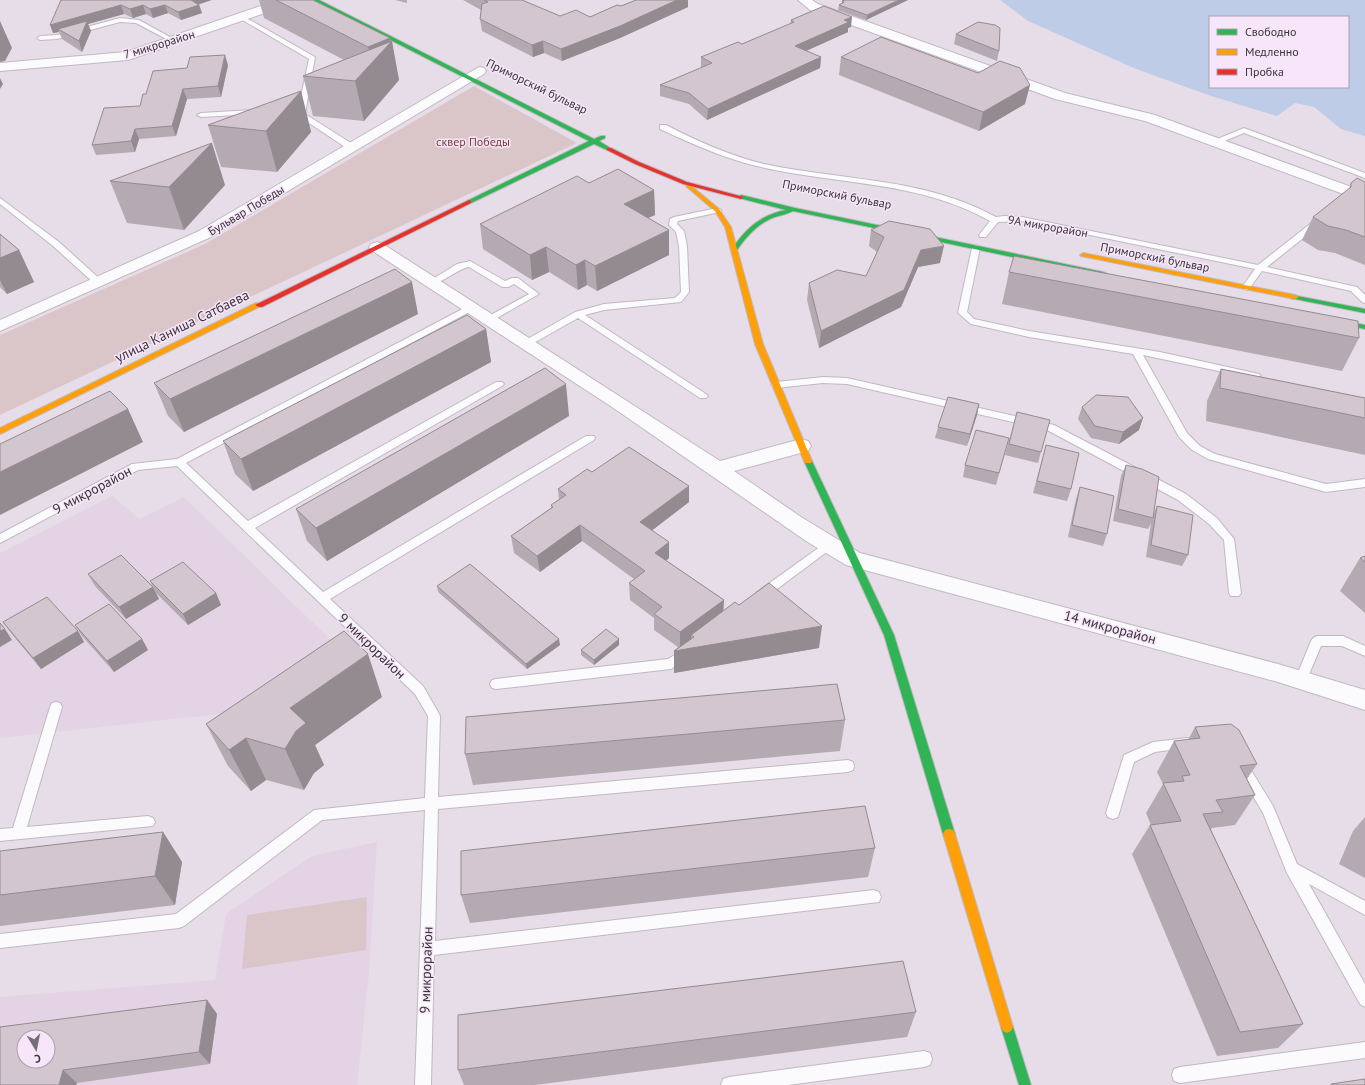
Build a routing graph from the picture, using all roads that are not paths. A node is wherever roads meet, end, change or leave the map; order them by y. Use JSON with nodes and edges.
{"nodes":[{"id":1,"x":290,"y":0,"type":"edge"},
{"id":2,"x":315,"y":0,"type":"edge"},
{"id":3,"x":804,"y":0,"type":"edge"},
{"id":4,"x":241,"y":17,"type":"junction"},
{"id":5,"x":40,"y":38,"type":"dead end"},
{"id":6,"x":174,"y":41,"type":"junction"},
{"id":7,"x":0,"y":67,"type":"edge"},
{"id":8,"x":476,"y":73,"type":"junction"},
{"id":9,"x":264,"y":111,"type":"edge"},
{"id":10,"x":201,"y":115,"type":"dead end"},
{"id":11,"x":663,"y":127,"type":"dead end"},
{"id":12,"x":598,"y":130,"type":"dead end"},
{"id":13,"x":610,"y":136,"type":"joint"},
{"id":14,"x":594,"y":141,"type":"junction"},
{"id":15,"x":1214,"y":142,"type":"junction"},
{"id":16,"x":351,"y":147,"type":"junction"},
{"id":17,"x":679,"y":170,"type":"dead end"},
{"id":18,"x":1365,"y":176,"type":"edge"},
{"id":19,"x":685,"y":183,"type":"junction"},
{"id":20,"x":1365,"y":197,"type":"edge"},
{"id":21,"x":0,"y":200,"type":"edge"},
{"id":22,"x":717,"y":210,"type":"junction"},
{"id":23,"x":795,"y":210,"type":"junction"},
{"id":24,"x":1325,"y":216,"type":"edge"},
{"id":25,"x":995,"y":220,"type":"junction"},
{"id":26,"x":983,"y":235,"type":"dead end"},
{"id":27,"x":377,"y":247,"type":"junction"},
{"id":28,"x":976,"y":248,"type":"junction"},
{"id":29,"x":735,"y":249,"type":"junction"},
{"id":30,"x":1076,"y":254,"type":"dead end"},
{"id":31,"x":1260,"y":268,"type":"junction"},
{"id":32,"x":1110,"y":275,"type":"edge"},
{"id":33,"x":98,"y":282,"type":"junction"},
{"id":34,"x":432,"y":282,"type":"junction"},
{"id":35,"x":1246,"y":287,"type":"junction"},
{"id":36,"x":1365,"y":300,"type":"edge"},
{"id":37,"x":472,"y":308,"type":"junction"},
{"id":38,"x":1365,"y":311,"type":"edge"},
{"id":39,"x":578,"y":314,"type":"junction"},
{"id":40,"x":1320,"y":318,"type":"edge"},
{"id":41,"x":490,"y":319,"type":"junction"},
{"id":42,"x":0,"y":326,"type":"edge"},
{"id":43,"x":1365,"y":326,"type":"edge"},
{"id":44,"x":527,"y":343,"type":"junction"},
{"id":45,"x":1136,"y":351,"type":"junction"},
{"id":46,"x":1266,"y":378,"type":"edge"},
{"id":47,"x":499,"y":384,"type":"dead end"},
{"id":48,"x":776,"y":385,"type":"junction"},
{"id":49,"x":702,"y":396,"type":"dead end"},
{"id":50,"x":0,"y":431,"type":"edge"},
{"id":51,"x":590,"y":438,"type":"dead end"},
{"id":52,"x":801,"y":446,"type":"junction"},
{"id":53,"x":179,"y":462,"type":"junction"},
{"id":54,"x":717,"y":468,"type":"junction"},
{"id":55,"x":1365,"y":483,"type":"edge"},
{"id":56,"x":247,"y":527,"type":"junction"},
{"id":57,"x":0,"y":539,"type":"edge"},
{"id":58,"x":828,"y":545,"type":"junction"},
{"id":59,"x":854,"y":559,"type":"junction"},
{"id":60,"x":1235,"y":593,"type":"dead end"},
{"id":61,"x":322,"y":598,"type":"junction"},
{"id":62,"x":752,"y":602,"type":"edge"},
{"id":63,"x":696,"y":645,"type":"edge"},
{"id":64,"x":1365,"y":651,"type":"edge"},
{"id":65,"x":1302,"y":680,"type":"junction"},
{"id":66,"x":496,"y":684,"type":"dead end"},
{"id":67,"x":1365,"y":700,"type":"edge"},
{"id":68,"x":56,"y":707,"type":"dead end"},
{"id":69,"x":1201,"y":745,"type":"edge"},
{"id":70,"x":1232,"y":760,"type":"edge"},
{"id":71,"x":848,"y":766,"type":"dead end"},
{"id":72,"x":432,"y":804,"type":"junction"},
{"id":73,"x":1113,"y":813,"type":"dead end"},
{"id":74,"x":148,"y":822,"type":"dead end"},
{"id":75,"x":18,"y":834,"type":"junction"},
{"id":76,"x":0,"y":836,"type":"edge"},
{"id":77,"x":1292,"y":868,"type":"junction"},
{"id":78,"x":874,"y":897,"type":"dead end"},
{"id":79,"x":1365,"y":908,"type":"edge"},
{"id":80,"x":0,"y":941,"type":"edge"},
{"id":81,"x":427,"y":949,"type":"junction"},
{"id":82,"x":1365,"y":999,"type":"edge"},
{"id":83,"x":1365,"y":1050,"type":"edge"},
{"id":84,"x":924,"y":1060,"type":"dead end"},
{"id":85,"x":1180,"y":1075,"type":"dead end"},
{"id":86,"x":423,"y":1085,"type":"edge"},
{"id":87,"x":729,"y":1085,"type":"edge"},
{"id":88,"x":1025,"y":1085,"type":"edge"}],
"edges":[{"from":1,"to":4,"type":"street","name":"7 микрорайон"},
{"from":2,"to":8,"type":"street","name":"Приморский бульвар"},
{"from":3,"to":15,"type":"street"},
{"from":4,"to":6,"type":"street","name":"7 микрорайон"},
{"from":4,"to":16,"type":"lane"},
{"from":5,"to":6,"type":"lane"},
{"from":6,"to":7,"type":"street","name":"7 микрорайон"},
{"from":8,"to":14,"type":"street","name":"Приморский бульвар"},
{"from":8,"to":16,"type":"street","name":"Бульвар Победы"},
{"from":9,"to":10,"type":"lane"},
{"from":11,"to":25,"type":"lane"},
{"from":12,"to":13,"type":"street","name":"Приморский бульвар"},
{"from":13,"to":14,"type":"street","name":"улица Каниша Сатбаева"},
{"from":14,"to":19,"type":"street","name":"Приморский бульвар"},
{"from":14,"to":27,"type":"street","name":"улица Каниша Сатбаева"},
{"from":15,"to":18,"type":"lane"},
{"from":15,"to":20,"type":"street"},
{"from":16,"to":33,"type":"street","name":"Бульвар Победы"},
{"from":17,"to":19,"type":"street"},
{"from":19,"to":22,"type":"street"},
{"from":19,"to":23,"type":"street","name":"Приморский бульвар"},
{"from":21,"to":33,"type":"lane"},
{"from":22,"to":29,"type":"street"},
{"from":22,"to":39,"type":"lane"},
{"from":23,"to":28,"type":"street","name":"Приморский бульвар"},
{"from":23,"to":29,"type":"street"},
{"from":24,"to":31,"type":"lane"},
{"from":25,"to":26,"type":"lane","name":"9А микрорайон"},
{"from":25,"to":31,"type":"lane","name":"9А микрорайон"},
{"from":27,"to":34,"type":"street","name":"14 микрорайон"},
{"from":27,"to":50,"type":"street","name":"улица Каниша Сатбаева"},
{"from":28,"to":32,"type":"street","name":"Приморский бульвар"},
{"from":28,"to":45,"type":"lane"},
{"from":29,"to":48,"type":"street"},
{"from":30,"to":35,"type":"street","name":"Приморский бульвар"},
{"from":31,"to":35,"type":"lane"},
{"from":31,"to":36,"type":"lane","name":"9А микрорайон"},
{"from":33,"to":42,"type":"street","name":"Бульвар Победы"},
{"from":34,"to":37,"type":"street","name":"14 микрорайон"},
{"from":34,"to":41,"type":"lane"},
{"from":35,"to":38,"type":"street","name":"Приморский бульвар"},
{"from":37,"to":41,"type":"street","name":"14 микрорайон"},
{"from":37,"to":53,"type":"lane"},
{"from":39,"to":44,"type":"lane"},
{"from":39,"to":49,"type":"lane"},
{"from":40,"to":43,"type":"street"},
{"from":41,"to":44,"type":"street","name":"14 микрорайон"},
{"from":44,"to":54,"type":"street","name":"14 микрорайон"},
{"from":45,"to":46,"type":"lane"},
{"from":45,"to":55,"type":"lane"},
{"from":47,"to":56,"type":"lane"},
{"from":48,"to":52,"type":"street"},
{"from":48,"to":60,"type":"lane"},
{"from":51,"to":61,"type":"lane"},
{"from":52,"to":54,"type":"street"},
{"from":52,"to":59,"type":"street"},
{"from":53,"to":56,"type":"lane","name":"9 микрорайон"},
{"from":53,"to":57,"type":"lane","name":"9 микрорайон"},
{"from":54,"to":58,"type":"street","name":"14 микрорайон"},
{"from":56,"to":61,"type":"lane","name":"9 микрорайон"},
{"from":58,"to":59,"type":"street","name":"14 микрорайон"},
{"from":58,"to":62,"type":"lane"},
{"from":59,"to":65,"type":"street","name":"14 микрорайон"},
{"from":59,"to":88,"type":"street"},
{"from":61,"to":72,"type":"lane","name":"9 микрорайон"},
{"from":63,"to":66,"type":"lane"},
{"from":64,"to":65,"type":"lane"},
{"from":65,"to":67,"type":"street","name":"14 микрорайон"},
{"from":68,"to":75,"type":"lane"},
{"from":69,"to":73,"type":"lane"},
{"from":70,"to":77,"type":"lane"},
{"from":71,"to":72,"type":"lane"},
{"from":72,"to":80,"type":"lane"},
{"from":72,"to":81,"type":"lane","name":"9 микрорайон"},
{"from":74,"to":75,"type":"lane"},
{"from":75,"to":76,"type":"lane"},
{"from":77,"to":79,"type":"lane"},
{"from":77,"to":82,"type":"lane"},
{"from":78,"to":81,"type":"lane"},
{"from":81,"to":86,"type":"lane","name":"9 микрорайон"},
{"from":83,"to":85,"type":"lane"},
{"from":84,"to":87,"type":"lane"}]}
